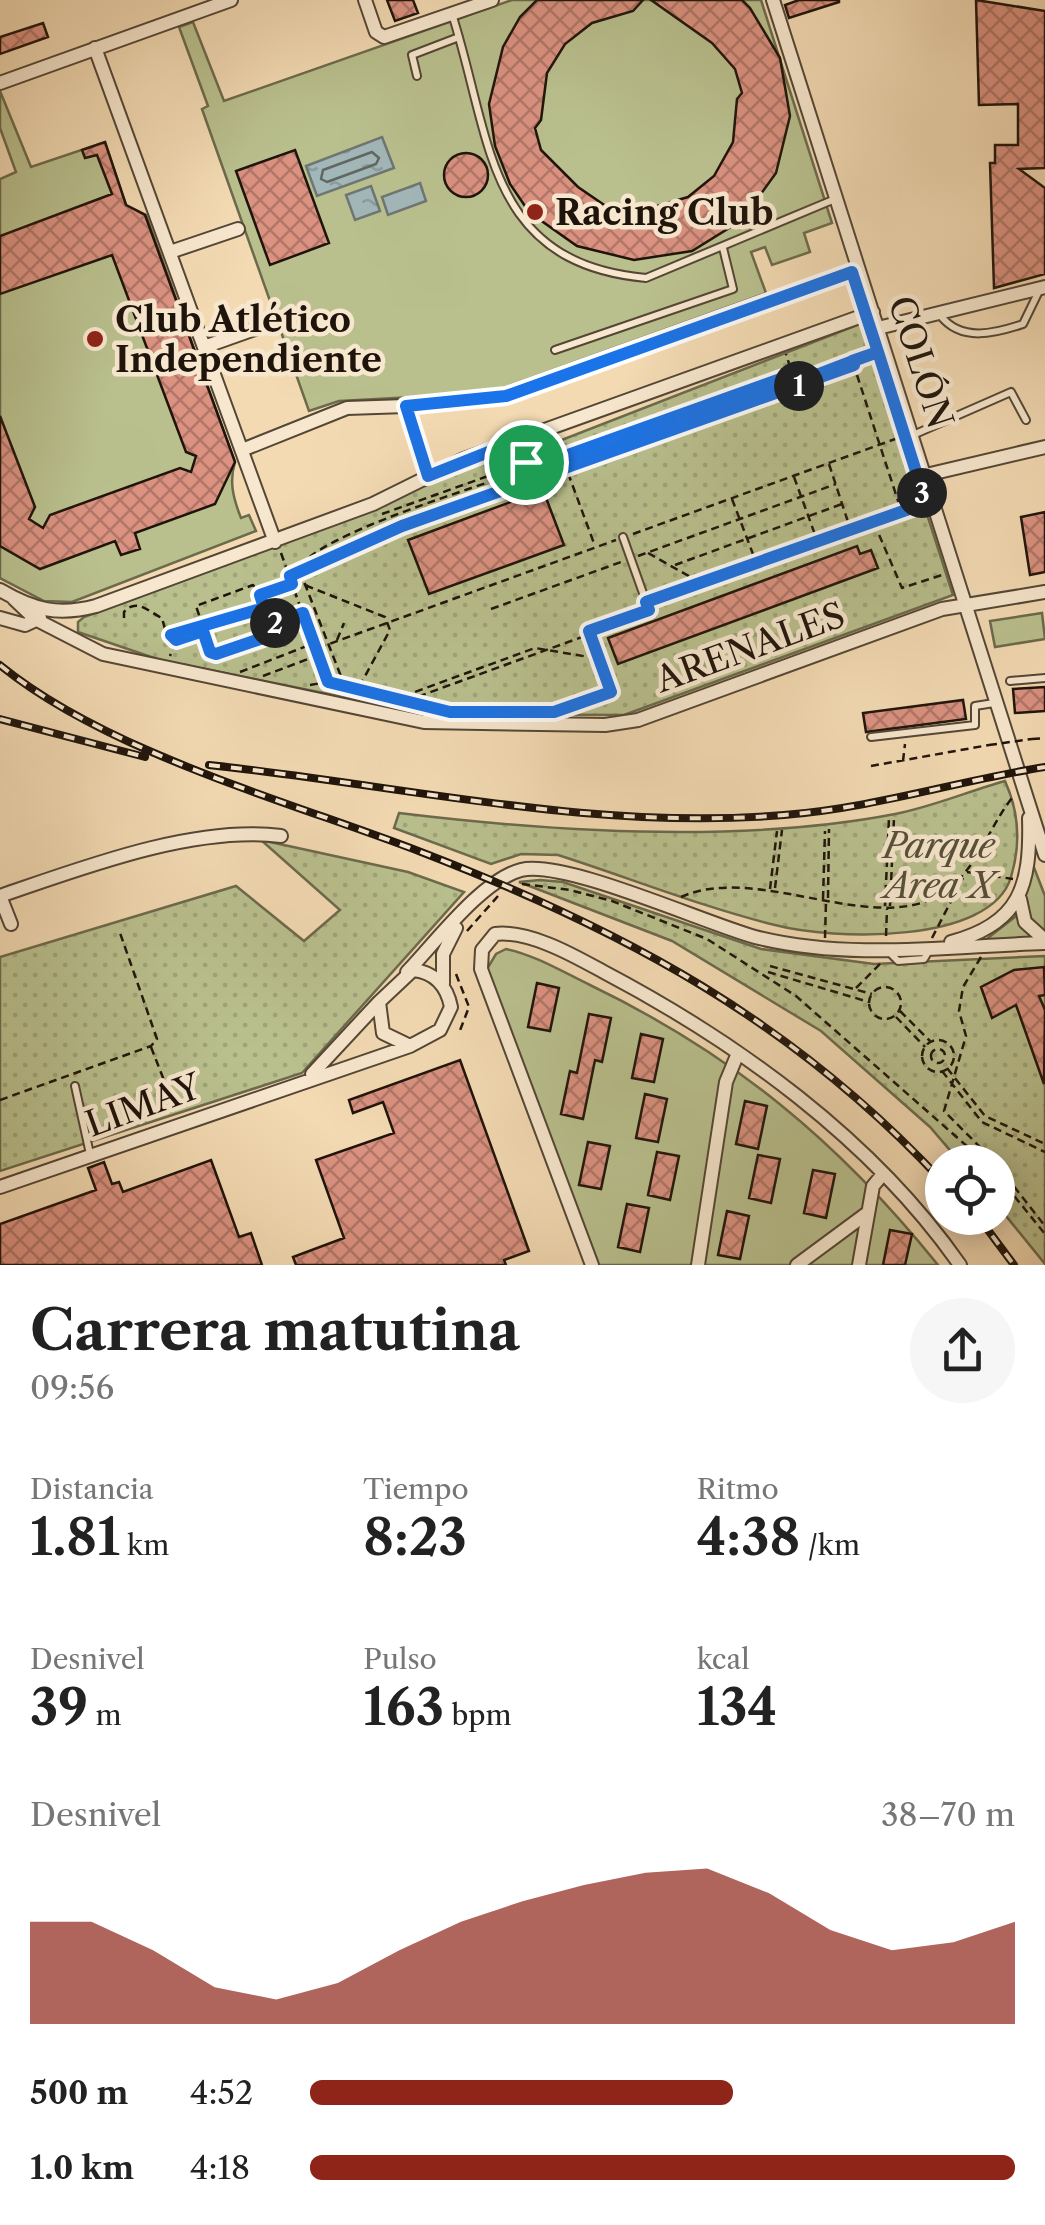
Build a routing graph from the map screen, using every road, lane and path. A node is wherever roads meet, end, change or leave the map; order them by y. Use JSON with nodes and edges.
{"nodes":[{"id":1,"x":231,"y":0,"type":"edge"},
{"id":2,"x":365,"y":0,"type":"edge"},
{"id":3,"x":492,"y":0,"type":"edge"},
{"id":4,"x":772,"y":0,"type":"edge"},
{"id":5,"x":452,"y":14,"type":"junction"},
{"id":6,"x":459,"y":36,"type":"junction"},
{"id":7,"x":95,"y":48,"type":"junction"},
{"id":8,"x":417,"y":76,"type":"dead end"},
{"id":9,"x":0,"y":83,"type":"edge"},
{"id":10,"x":836,"y":198,"type":"junction"},
{"id":11,"x":238,"y":228,"type":"dead end"},
{"id":12,"x":723,"y":248,"type":"junction"},
{"id":13,"x":170,"y":252,"type":"junction"},
{"id":14,"x":860,"y":269,"type":"junction"},
{"id":15,"x":1042,"y":288,"type":"edge"},
{"id":16,"x":873,"y":312,"type":"junction"},
{"id":17,"x":940,"y":314,"type":"junction"},
{"id":18,"x":269,"y":324,"type":"dead end"},
{"id":19,"x":878,"y":328,"type":"junction"},
{"id":20,"x":876,"y":347,"type":"dead end"},
{"id":21,"x":204,"y":348,"type":"junction"},
{"id":22,"x":555,"y":350,"type":"dead end"},
{"id":23,"x":786,"y":352,"type":"dead end"},
{"id":24,"x":853,"y":363,"type":"junction"},
{"id":25,"x":809,"y":378,"type":"dead end"},
{"id":26,"x":406,"y":406,"type":"junction"},
{"id":27,"x":1026,"y":420,"type":"dead end"},
{"id":28,"x":909,"y":435,"type":"junction"},
{"id":29,"x":519,"y":440,"type":"junction"},
{"id":30,"x":880,"y":444,"type":"junction"},
{"id":31,"x":1045,"y":446,"type":"edge"},
{"id":32,"x":242,"y":450,"type":"junction"},
{"id":33,"x":828,"y":463,"type":"junction"},
{"id":34,"x":528,"y":465,"type":"junction"},
{"id":35,"x":566,"y":467,"type":"junction"},
{"id":36,"x":926,"y":475,"type":"junction"},
{"id":37,"x":428,"y":476,"type":"junction"},
{"id":38,"x":794,"y":476,"type":"junction"},
{"id":39,"x":532,"y":479,"type":"junction"},
{"id":40,"x":836,"y":484,"type":"junction"},
{"id":41,"x":922,"y":494,"type":"dead end"},
{"id":42,"x":801,"y":497,"type":"junction"},
{"id":43,"x":732,"y":498,"type":"junction"},
{"id":44,"x":842,"y":504,"type":"junction"},
{"id":45,"x":902,"y":512,"type":"junction"},
{"id":46,"x":808,"y":517,"type":"junction"},
{"id":47,"x":359,"y":519,"type":"dead end"},
{"id":48,"x":740,"y":519,"type":"junction"},
{"id":49,"x":874,"y":522,"type":"junction"},
{"id":50,"x":402,"y":526,"type":"joint"},
{"id":51,"x":851,"y":530,"type":"junction"},
{"id":52,"x":623,"y":537,"type":"junction"},
{"id":53,"x":748,"y":539,"type":"junction"},
{"id":54,"x":817,"y":542,"type":"junction"},
{"id":55,"x":278,"y":545,"type":"junction"},
{"id":56,"x":595,"y":547,"type":"junction"},
{"id":57,"x":646,"y":553,"type":"junction"},
{"id":58,"x":631,"y":558,"type":"junction"},
{"id":59,"x":757,"y":563,"type":"junction"},
{"id":60,"x":674,"y":565,"type":"junction"},
{"id":61,"x":947,"y":568,"type":"dead end"},
{"id":62,"x":301,"y":573,"type":"junction"},
{"id":63,"x":945,"y":574,"type":"dead end"},
{"id":64,"x":290,"y":576,"type":"junction"},
{"id":65,"x":700,"y":583,"type":"junction"},
{"id":66,"x":292,"y":584,"type":"junction"},
{"id":67,"x":952,"y":584,"type":"dead end"},
{"id":68,"x":0,"y":590,"type":"edge"},
{"id":69,"x":1045,"y":592,"type":"edge"},
{"id":70,"x":260,"y":595,"type":"junction"},
{"id":71,"x":646,"y":602,"type":"junction"},
{"id":72,"x":968,"y":606,"type":"junction"},
{"id":73,"x":264,"y":608,"type":"junction"},
{"id":74,"x":491,"y":609,"type":"dead end"},
{"id":75,"x":71,"y":613,"type":"junction"},
{"id":76,"x":303,"y":613,"type":"junction"},
{"id":77,"x":40,"y":616,"type":"junction"},
{"id":78,"x":0,"y":618,"type":"edge"},
{"id":79,"x":124,"y":618,"type":"dead end"},
{"id":80,"x":344,"y":623,"type":"dead end"},
{"id":81,"x":387,"y":623,"type":"junction"},
{"id":82,"x":270,"y":625,"type":"junction"},
{"id":83,"x":202,"y":628,"type":"junction"},
{"id":84,"x":589,"y":631,"type":"dead end"},
{"id":85,"x":171,"y":635,"type":"junction"},
{"id":86,"x":66,"y":636,"type":"junction"},
{"id":87,"x":176,"y":640,"type":"junction"},
{"id":88,"x":336,"y":641,"type":"junction"},
{"id":89,"x":328,"y":644,"type":"junction"},
{"id":90,"x":314,"y":646,"type":"junction"},
{"id":91,"x":546,"y":650,"type":"junction"},
{"id":92,"x":318,"y":655,"type":"junction"},
{"id":93,"x":162,"y":656,"type":"dead end"},
{"id":94,"x":603,"y":670,"type":"junction"},
{"id":95,"x":1045,"y":678,"type":"edge"},
{"id":96,"x":1010,"y":682,"type":"dead end"},
{"id":97,"x":233,"y":683,"type":"junction"},
{"id":98,"x":249,"y":686,"type":"junction"},
{"id":99,"x":358,"y":688,"type":"junction"},
{"id":100,"x":404,"y":701,"type":"junction"},
{"id":101,"x":999,"y":702,"type":"junction"},
{"id":102,"x":450,"y":712,"type":"dead end"},
{"id":103,"x":554,"y":712,"type":"dead end"},
{"id":104,"x":907,"y":733,"type":"junction"},
{"id":105,"x":870,"y":737,"type":"dead end"},
{"id":106,"x":1003,"y":738,"type":"dead end"},
{"id":107,"x":1045,"y":738,"type":"edge"},
{"id":108,"x":1008,"y":754,"type":"dead end"},
{"id":109,"x":903,"y":762,"type":"junction"},
{"id":110,"x":871,"y":766,"type":"dead end"},
{"id":111,"x":1022,"y":797,"type":"junction"},
{"id":112,"x":892,"y":818,"type":"dead end"},
{"id":113,"x":827,"y":830,"type":"dead end"},
{"id":114,"x":779,"y":831,"type":"dead end"},
{"id":115,"x":281,"y":836,"type":"dead end"},
{"id":116,"x":1045,"y":855,"type":"edge"},
{"id":117,"x":966,"y":873,"type":"junction"},
{"id":118,"x":1024,"y":881,"type":"junction"},
{"id":119,"x":518,"y":884,"type":"dead end"},
{"id":120,"x":508,"y":886,"type":"dead end"},
{"id":121,"x":772,"y":891,"type":"junction"},
{"id":122,"x":0,"y":896,"type":"edge"},
{"id":123,"x":1020,"y":896,"type":"junction"},
{"id":124,"x":825,"y":899,"type":"junction"},
{"id":125,"x":475,"y":901,"type":"junction"},
{"id":126,"x":676,"y":902,"type":"dead end"},
{"id":127,"x":887,"y":907,"type":"junction"},
{"id":128,"x":11,"y":924,"type":"dead end"},
{"id":129,"x":118,"y":930,"type":"dead end"},
{"id":130,"x":1041,"y":939,"type":"edge"},
{"id":131,"x":775,"y":941,"type":"junction"},
{"id":132,"x":457,"y":942,"type":"dead end"},
{"id":133,"x":982,"y":946,"type":"junction"},
{"id":134,"x":824,"y":948,"type":"junction"},
{"id":135,"x":928,"y":948,"type":"junction"},
{"id":136,"x":886,"y":950,"type":"junction"},
{"id":137,"x":770,"y":966,"type":"junction"},
{"id":138,"x":454,"y":968,"type":"dead end"},
{"id":139,"x":407,"y":972,"type":"junction"},
{"id":140,"x":768,"y":975,"type":"junction"},
{"id":141,"x":444,"y":986,"type":"junction"},
{"id":142,"x":855,"y":989,"type":"junction"},
{"id":143,"x":872,"y":994,"type":"junction"},
{"id":144,"x":379,"y":1002,"type":"junction"},
{"id":145,"x":869,"y":1002,"type":"junction"},
{"id":146,"x":899,"y":1010,"type":"junction"},
{"id":147,"x":895,"y":1016,"type":"junction"},
{"id":148,"x":459,"y":1033,"type":"dead end"},
{"id":149,"x":928,"y":1044,"type":"junction"},
{"id":150,"x":150,"y":1046,"type":"junction"},
{"id":151,"x":410,"y":1046,"type":"junction"},
{"id":152,"x":932,"y":1050,"type":"junction"},
{"id":153,"x":738,"y":1053,"type":"junction"},
{"id":154,"x":941,"y":1062,"type":"junction"},
{"id":155,"x":945,"y":1070,"type":"junction"},
{"id":156,"x":306,"y":1078,"type":"junction"},
{"id":157,"x":955,"y":1078,"type":"junction"},
{"id":158,"x":953,"y":1084,"type":"junction"},
{"id":159,"x":75,"y":1086,"type":"dead end"},
{"id":160,"x":0,"y":1100,"type":"edge"},
{"id":161,"x":176,"y":1111,"type":"dead end"},
{"id":162,"x":1045,"y":1144,"type":"edge"},
{"id":163,"x":966,"y":1145,"type":"edge"},
{"id":164,"x":977,"y":1145,"type":"edge"},
{"id":165,"x":1045,"y":1152,"type":"edge"},
{"id":166,"x":91,"y":1156,"type":"junction"},
{"id":167,"x":883,"y":1174,"type":"junction"},
{"id":168,"x":0,"y":1187,"type":"edge"},
{"id":169,"x":1015,"y":1188,"type":"edge"},
{"id":170,"x":1015,"y":1197,"type":"edge"},
{"id":171,"x":866,"y":1214,"type":"junction"},
{"id":172,"x":1045,"y":1226,"type":"edge"},
{"id":173,"x":1045,"y":1234,"type":"edge"},
{"id":174,"x":592,"y":1265,"type":"edge"},
{"id":175,"x":698,"y":1265,"type":"edge"},
{"id":176,"x":797,"y":1265,"type":"edge"},
{"id":177,"x":859,"y":1265,"type":"edge"},
{"id":178,"x":960,"y":1265,"type":"edge"}],
"edges":[{"from":1,"to":7,"type":"street"},
{"from":2,"to":5,"type":"street"},
{"from":3,"to":5,"type":"street"},
{"from":4,"to":10,"type":"street","name":"COLÓN"},
{"from":5,"to":6,"type":"lane"},
{"from":6,"to":8,"type":"lane"},
{"from":6,"to":12,"type":"lane"},
{"from":7,"to":9,"type":"street"},
{"from":7,"to":13,"type":"street"},
{"from":10,"to":12,"type":"lane"},
{"from":10,"to":14,"type":"street","name":"COLÓN"},
{"from":11,"to":13,"type":"street"},
{"from":12,"to":22,"type":"lane"},
{"from":13,"to":21,"type":"street"},
{"from":14,"to":16,"type":"street","name":"COLÓN"},
{"from":14,"to":26,"type":"lane"},
{"from":15,"to":17,"type":"street"},
{"from":15,"to":17,"type":"lane"},
{"from":16,"to":19,"type":"street","name":"COLÓN"},
{"from":16,"to":29,"type":"street"},
{"from":17,"to":19,"type":"street"},
{"from":18,"to":21,"type":"street"},
{"from":19,"to":28,"type":"street","name":"COLÓN"},
{"from":20,"to":24,"type":"path"},
{"from":21,"to":32,"type":"street"},
{"from":23,"to":34,"type":"path"},
{"from":24,"to":30,"type":"path"},
{"from":24,"to":35,"type":"lane"},
{"from":25,"to":34,"type":"path"},
{"from":26,"to":32,"type":"street"},
{"from":26,"to":37,"type":"street"},
{"from":27,"to":28,"type":"lane"},
{"from":28,"to":30,"type":"path"},
{"from":28,"to":36,"type":"street","name":"COLÓN"},
{"from":29,"to":34,"type":"lane"},
{"from":29,"to":37,"type":"street"},
{"from":30,"to":33,"type":"path"},
{"from":30,"to":45,"type":"path"},
{"from":31,"to":36,"type":"street"},
{"from":32,"to":55,"type":"street"},
{"from":33,"to":38,"type":"path"},
{"from":33,"to":40,"type":"path"},
{"from":34,"to":39,"type":"lane"},
{"from":34,"to":47,"type":"path"},
{"from":34,"to":62,"type":"path"},
{"from":35,"to":39,"type":"lane"},
{"from":35,"to":56,"type":"path"},
{"from":36,"to":72,"type":"street","name":"COLÓN"},
{"from":37,"to":55,"type":"street"},
{"from":38,"to":42,"type":"path"},
{"from":38,"to":43,"type":"path"},
{"from":39,"to":50,"type":"lane"},
{"from":40,"to":42,"type":"path"},
{"from":40,"to":44,"type":"path"},
{"from":41,"to":45,"type":"path"},
{"from":42,"to":46,"type":"path"},
{"from":42,"to":48,"type":"path"},
{"from":43,"to":48,"type":"path"},
{"from":43,"to":52,"type":"path"},
{"from":44,"to":46,"type":"path"},
{"from":44,"to":51,"type":"path"},
{"from":45,"to":49,"type":"path"},
{"from":46,"to":53,"type":"path"},
{"from":46,"to":54,"type":"path"},
{"from":48,"to":53,"type":"path"},
{"from":48,"to":57,"type":"path"},
{"from":49,"to":51,"type":"path"},
{"from":49,"to":63,"type":"path"},
{"from":50,"to":62,"type":"path"},
{"from":51,"to":54,"type":"path"},
{"from":52,"to":56,"type":"path"},
{"from":52,"to":58,"type":"lane"},
{"from":53,"to":59,"type":"path"},
{"from":53,"to":60,"type":"path"},
{"from":54,"to":59,"type":"path"},
{"from":55,"to":64,"type":"path"},
{"from":55,"to":75,"type":"street"},
{"from":56,"to":81,"type":"path"},
{"from":57,"to":58,"type":"path"},
{"from":57,"to":60,"type":"path"},
{"from":58,"to":71,"type":"lane"},
{"from":58,"to":74,"type":"path"},
{"from":59,"to":65,"type":"path"},
{"from":60,"to":65,"type":"path"},
{"from":61,"to":67,"type":"path"},
{"from":62,"to":64,"type":"path"},
{"from":62,"to":81,"type":"path"},
{"from":62,"to":89,"type":"path"},
{"from":64,"to":66,"type":"path"},
{"from":65,"to":71,"type":"path"},
{"from":66,"to":70,"type":"path"},
{"from":66,"to":76,"type":"path"},
{"from":68,"to":77,"type":"street","name":"ARENALES"},
{"from":69,"to":72,"type":"street","name":"ARENALES"},
{"from":70,"to":73,"type":"path"},
{"from":70,"to":83,"type":"path"},
{"from":71,"to":84,"type":"lane"},
{"from":72,"to":98,"type":"street","name":"ARENALES"},
{"from":72,"to":101,"type":"street","name":"COLÓN"},
{"from":73,"to":82,"type":"path"},
{"from":73,"to":83,"type":"path"},
{"from":75,"to":77,"type":"street"},
{"from":75,"to":86,"type":"street"},
{"from":76,"to":82,"type":"path"},
{"from":76,"to":90,"type":"path"},
{"from":77,"to":78,"type":"street"},
{"from":77,"to":86,"type":"street","name":"ARENALES"},
{"from":79,"to":85,"type":"path"},
{"from":80,"to":88,"type":"path"},
{"from":81,"to":88,"type":"path"},
{"from":81,"to":99,"type":"path"},
{"from":82,"to":83,"type":"path"},
{"from":83,"to":85,"type":"path"},
{"from":83,"to":87,"type":"path"},
{"from":85,"to":87,"type":"path"},
{"from":86,"to":97,"type":"street","name":"ARENALES"},
{"from":87,"to":93,"type":"path"},
{"from":88,"to":89,"type":"path"},
{"from":89,"to":90,"type":"path"},
{"from":89,"to":99,"type":"path"},
{"from":90,"to":92,"type":"path"},
{"from":90,"to":97,"type":"path"},
{"from":91,"to":94,"type":"path"},
{"from":91,"to":94,"type":"path"},
{"from":91,"to":99,"type":"path"},
{"from":91,"to":100,"type":"path"},
{"from":92,"to":98,"type":"path"},
{"from":92,"to":99,"type":"path"},
{"from":94,"to":103,"type":"path"},
{"from":95,"to":96,"type":"lane"},
{"from":97,"to":98,"type":"street","name":"ARENALES"},
{"from":99,"to":100,"type":"path"},
{"from":100,"to":102,"type":"path"},
{"from":101,"to":104,"type":"lane"},
{"from":101,"to":111,"type":"street","name":"COLÓN"},
{"from":104,"to":105,"type":"lane"},
{"from":104,"to":109,"type":"path"},
{"from":106,"to":108,"type":"path"},
{"from":107,"to":109,"type":"path","bridge":true},
{"from":109,"to":110,"type":"path"},
{"from":111,"to":116,"type":"street","name":"COLÓN"},
{"from":111,"to":117,"type":"path"},
{"from":111,"to":118,"type":"street","name":"COLÓN"},
{"from":112,"to":127,"type":"path"},
{"from":113,"to":124,"type":"path"},
{"from":114,"to":121,"type":"path"},
{"from":115,"to":122,"type":"street"},
{"from":117,"to":118,"type":"path"},
{"from":117,"to":127,"type":"path"},
{"from":117,"to":135,"type":"path"},
{"from":118,"to":123,"type":"street","name":"COLÓN"},
{"from":119,"to":140,"type":"path"},
{"from":120,"to":132,"type":"path"},
{"from":121,"to":124,"type":"path"},
{"from":121,"to":126,"type":"path"},
{"from":122,"to":128,"type":"street"},
{"from":123,"to":130,"type":"street"},
{"from":123,"to":135,"type":"street"},
{"from":124,"to":127,"type":"path"},
{"from":124,"to":134,"type":"path"},
{"from":125,"to":131,"type":"street"},
{"from":125,"to":139,"type":"street"},
{"from":125,"to":141,"type":"street"},
{"from":127,"to":136,"type":"path"},
{"from":129,"to":150,"type":"path"},
{"from":130,"to":133,"type":"street"},
{"from":131,"to":134,"type":"street"},
{"from":131,"to":137,"type":"path"},
{"from":133,"to":135,"type":"street"},
{"from":133,"to":157,"type":"path"},
{"from":134,"to":136,"type":"street"},
{"from":135,"to":136,"type":"street"},
{"from":136,"to":142,"type":"path"},
{"from":137,"to":140,"type":"path"},
{"from":137,"to":142,"type":"path"},
{"from":138,"to":148,"type":"path"},
{"from":139,"to":141,"type":"street"},
{"from":139,"to":144,"type":"street"},
{"from":140,"to":145,"type":"path"},
{"from":140,"to":163,"type":"path"},
{"from":141,"to":151,"type":"street"},
{"from":142,"to":143,"type":"path"},
{"from":143,"to":145,"type":"path"},
{"from":143,"to":146,"type":"path"},
{"from":144,"to":151,"type":"street"},
{"from":144,"to":156,"type":"street","name":"LIMAY"},
{"from":145,"to":147,"type":"path"},
{"from":146,"to":147,"type":"path"},
{"from":146,"to":149,"type":"path"},
{"from":147,"to":149,"type":"path"},
{"from":149,"to":152,"type":"path"},
{"from":149,"to":155,"type":"path"},
{"from":149,"to":155,"type":"path"},
{"from":150,"to":160,"type":"path"},
{"from":150,"to":161,"type":"path"},
{"from":151,"to":156,"type":"street","name":"LIMAY"},
{"from":152,"to":154,"type":"path"},
{"from":152,"to":154,"type":"path"},
{"from":153,"to":167,"type":"street"},
{"from":153,"to":174,"type":"street"},
{"from":153,"to":175,"type":"street"},
{"from":154,"to":155,"type":"path"},
{"from":155,"to":157,"type":"path"},
{"from":155,"to":158,"type":"path"},
{"from":156,"to":166,"type":"street","name":"LIMAY"},
{"from":157,"to":158,"type":"path"},
{"from":157,"to":162,"type":"path"},
{"from":158,"to":164,"type":"path"},
{"from":158,"to":165,"type":"path"},
{"from":159,"to":166,"type":"lane"},
{"from":166,"to":168,"type":"street","name":"LIMAY"},
{"from":167,"to":171,"type":"street"},
{"from":167,"to":178,"type":"street"},
{"from":169,"to":172,"type":"path"},
{"from":170,"to":173,"type":"path"},
{"from":171,"to":176,"type":"street"},
{"from":171,"to":177,"type":"street"}]}
